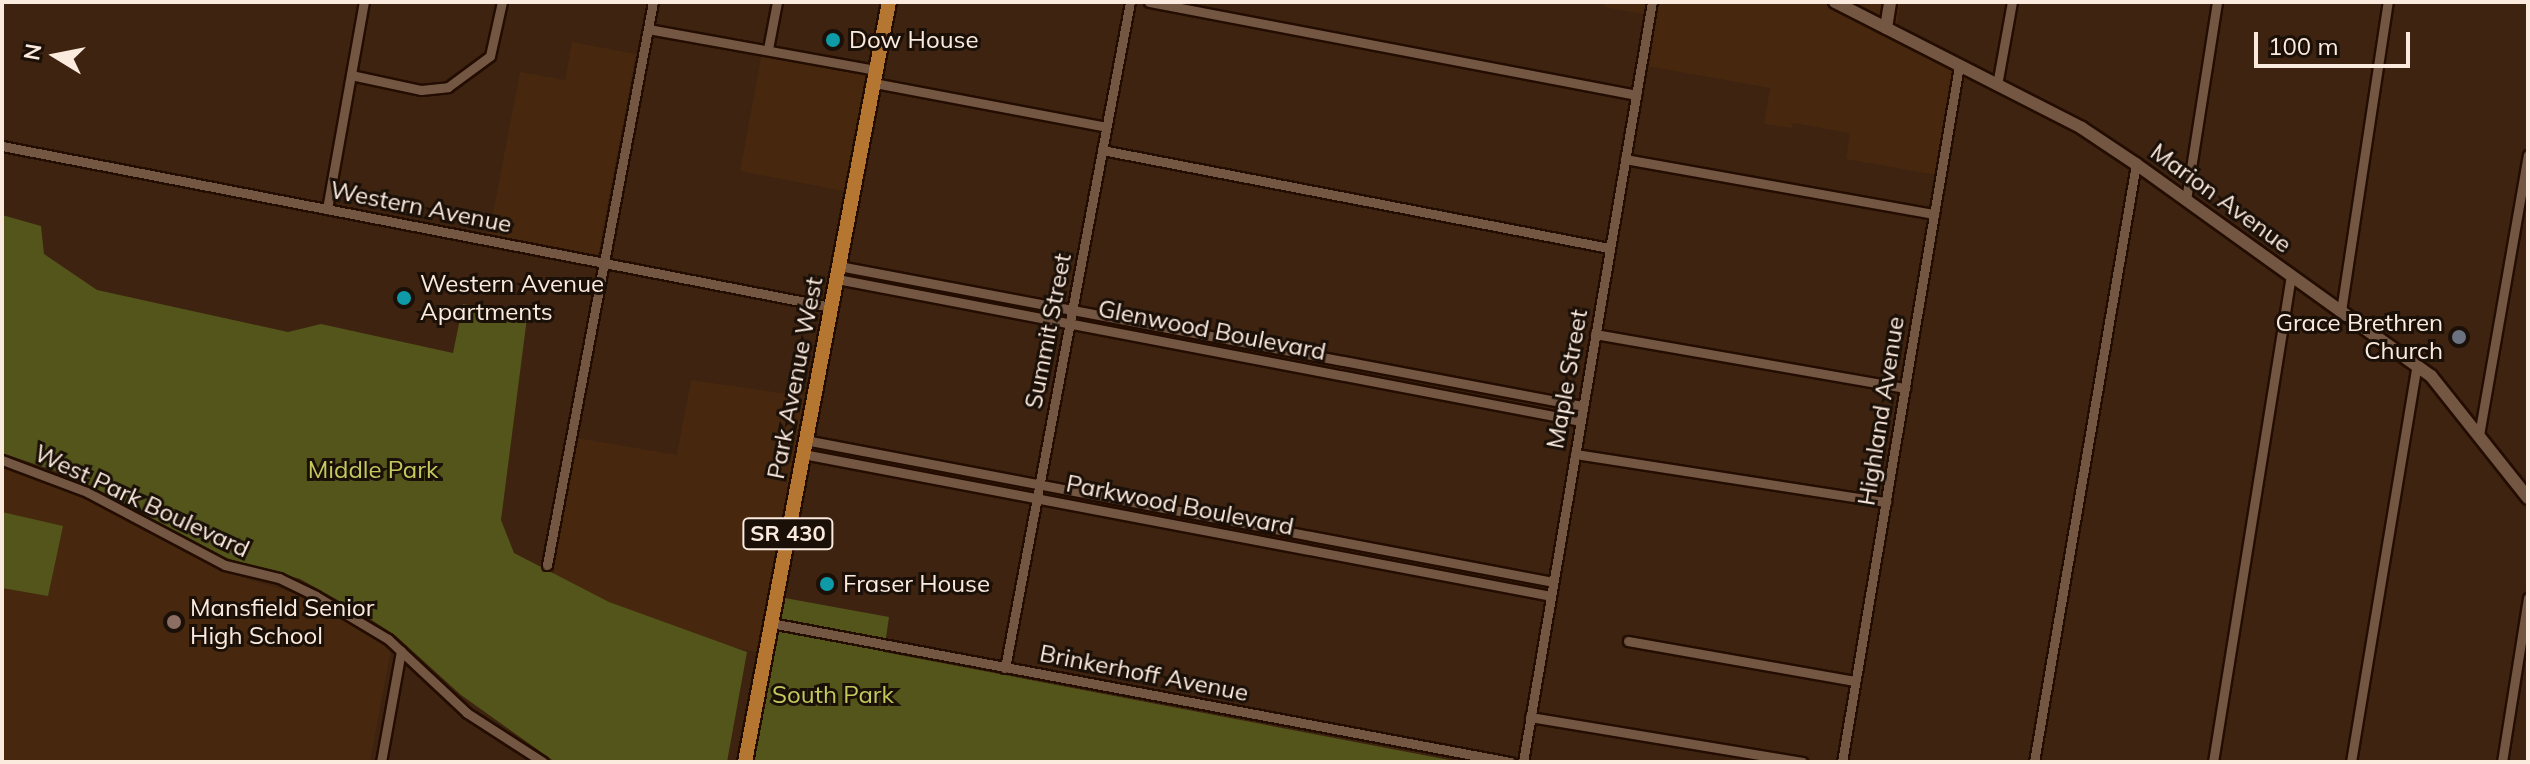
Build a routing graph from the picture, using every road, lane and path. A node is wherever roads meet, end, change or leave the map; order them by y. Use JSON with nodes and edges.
{"nodes":[{"id":1,"x":364,"y":2,"type":"edge"},
{"id":2,"x":502,"y":2,"type":"edge"},
{"id":3,"x":653,"y":2,"type":"edge"},
{"id":4,"x":777,"y":2,"type":"edge"},
{"id":5,"x":889,"y":2,"type":"edge"},
{"id":6,"x":1130,"y":2,"type":"edge"},
{"id":7,"x":1149,"y":2,"type":"edge"},
{"id":8,"x":1652,"y":2,"type":"edge"},
{"id":9,"x":1835,"y":2,"type":"edge"},
{"id":10,"x":1890,"y":2,"type":"edge"},
{"id":11,"x":2012,"y":2,"type":"edge"},
{"id":12,"x":2217,"y":2,"type":"edge"},
{"id":13,"x":2388,"y":2,"type":"edge"},
{"id":14,"x":1886,"y":28,"type":"junction"},
{"id":15,"x":648,"y":29,"type":"junction"},
{"id":16,"x":768,"y":49,"type":"junction"},
{"id":17,"x":1959,"y":66,"type":"junction"},
{"id":18,"x":351,"y":75,"type":"junction"},
{"id":19,"x":875,"y":76,"type":"junction"},
{"id":20,"x":1997,"y":85,"type":"junction"},
{"id":21,"x":1636,"y":95,"type":"junction"},
{"id":22,"x":1106,"y":127,"type":"junction"},
{"id":23,"x":2,"y":146,"type":"edge"},
{"id":24,"x":1102,"y":150,"type":"junction"},
{"id":25,"x":2528,"y":155,"type":"edge"},
{"id":26,"x":1625,"y":159,"type":"junction"},
{"id":27,"x":2136,"y":164,"type":"junction"},
{"id":28,"x":2186,"y":200,"type":"junction"},
{"id":29,"x":327,"y":209,"type":"junction"},
{"id":30,"x":1934,"y":214,"type":"junction"},
{"id":31,"x":1609,"y":248,"type":"junction"},
{"id":32,"x":604,"y":263,"type":"junction"},
{"id":33,"x":838,"y":272,"type":"junction"},
{"id":34,"x":2291,"y":275,"type":"junction"},
{"id":35,"x":831,"y":307,"type":"junction"},
{"id":36,"x":1072,"y":308,"type":"junction"},
{"id":37,"x":2341,"y":311,"type":"junction"},
{"id":38,"x":1070,"y":323,"type":"junction"},
{"id":39,"x":1595,"y":334,"type":"junction"},
{"id":40,"x":2417,"y":365,"type":"junction"},
{"id":41,"x":1905,"y":388,"type":"junction"},
{"id":42,"x":1582,"y":406,"type":"junction"},
{"id":43,"x":1580,"y":421,"type":"junction"},
{"id":44,"x":2479,"y":435,"type":"junction"},
{"id":45,"x":804,"y":447,"type":"junction"},
{"id":46,"x":1575,"y":454,"type":"junction"},
{"id":47,"x":2,"y":460,"type":"edge"},
{"id":48,"x":1039,"y":485,"type":"junction"},
{"id":49,"x":1037,"y":498,"type":"junction"},
{"id":50,"x":2528,"y":498,"type":"edge"},
{"id":51,"x":1886,"y":502,"type":"junction"},
{"id":52,"x":547,"y":565,"type":"dead end"},
{"id":53,"x":1553,"y":582,"type":"junction"},
{"id":54,"x":1551,"y":596,"type":"junction"},
{"id":55,"x":2528,"y":598,"type":"edge"},
{"id":56,"x":771,"y":623,"type":"junction"},
{"id":57,"x":1628,"y":641,"type":"dead end"},
{"id":58,"x":401,"y":651,"type":"junction"},
{"id":59,"x":1005,"y":668,"type":"junction"},
{"id":60,"x":1855,"y":681,"type":"junction"},
{"id":61,"x":1530,"y":717,"type":"junction"},
{"id":62,"x":381,"y":762,"type":"edge"},
{"id":63,"x":543,"y":762,"type":"edge"},
{"id":64,"x":745,"y":762,"type":"edge"},
{"id":65,"x":1510,"y":762,"type":"edge"},
{"id":66,"x":1523,"y":762,"type":"edge"},
{"id":67,"x":1802,"y":762,"type":"edge"},
{"id":68,"x":1842,"y":762,"type":"edge"},
{"id":69,"x":2034,"y":762,"type":"edge"},
{"id":70,"x":2213,"y":762,"type":"edge"},
{"id":71,"x":2351,"y":762,"type":"edge"},
{"id":72,"x":2502,"y":762,"type":"edge"}],
"edges":[{"from":1,"to":18,"type":"street"},
{"from":2,"to":18,"type":"street"},
{"from":3,"to":15,"type":"street"},
{"from":4,"to":16,"type":"street"},
{"from":5,"to":19,"type":"main road","name":"Park Avenue West","number":"SR 430"},
{"from":6,"to":22,"type":"street","name":"Summit Street"},
{"from":7,"to":21,"type":"street"},
{"from":8,"to":21,"type":"street","name":"Maple Street"},
{"from":9,"to":14,"type":"street","name":"Marion Avenue"},
{"from":10,"to":14,"type":"street"},
{"from":11,"to":20,"type":"street"},
{"from":12,"to":28,"type":"street"},
{"from":13,"to":37,"type":"street"},
{"from":14,"to":17,"type":"street","name":"Marion Avenue"},
{"from":15,"to":16,"type":"street"},
{"from":15,"to":32,"type":"street"},
{"from":16,"to":19,"type":"street"},
{"from":17,"to":20,"type":"street","name":"Marion Avenue"},
{"from":17,"to":30,"type":"street","name":"Highland Avenue"},
{"from":18,"to":29,"type":"street"},
{"from":19,"to":22,"type":"street"},
{"from":19,"to":33,"type":"main road","name":"Park Avenue West","number":"SR 430"},
{"from":20,"to":27,"type":"street","name":"Marion Avenue"},
{"from":21,"to":26,"type":"street","name":"Maple Street"},
{"from":22,"to":24,"type":"street","name":"Summit Street"},
{"from":23,"to":29,"type":"street","name":"Western Avenue"},
{"from":24,"to":31,"type":"street"},
{"from":24,"to":36,"type":"street","name":"Summit Street"},
{"from":25,"to":44,"type":"street"},
{"from":26,"to":30,"type":"street"},
{"from":26,"to":31,"type":"street","name":"Maple Street"},
{"from":27,"to":28,"type":"street","name":"Marion Avenue"},
{"from":27,"to":69,"type":"street"},
{"from":28,"to":34,"type":"street","name":"Marion Avenue"},
{"from":29,"to":32,"type":"street","name":"Western Avenue"},
{"from":30,"to":41,"type":"street","name":"Highland Avenue"},
{"from":31,"to":39,"type":"street","name":"Maple Street"},
{"from":32,"to":35,"type":"street","name":"Western Avenue"},
{"from":32,"to":52,"type":"street"},
{"from":33,"to":35,"type":"main road","name":"Park Avenue West","number":"SR 430"},
{"from":33,"to":36,"type":"street","name":"Glenwood Boulevard"},
{"from":33,"to":38,"type":"street","name":"Glenwood Boulevard"},
{"from":34,"to":37,"type":"street","name":"Marion Avenue"},
{"from":34,"to":70,"type":"street"},
{"from":35,"to":45,"type":"main road","name":"Park Avenue West","number":"SR 430"},
{"from":36,"to":38,"type":"street","name":"Summit Street"},
{"from":36,"to":42,"type":"street","name":"Glenwood Boulevard"},
{"from":37,"to":40,"type":"street","name":"Marion Avenue"},
{"from":38,"to":43,"type":"street","name":"Glenwood Boulevard"},
{"from":38,"to":48,"type":"street","name":"Summit Street"},
{"from":39,"to":41,"type":"street"},
{"from":39,"to":42,"type":"street","name":"Maple Street"},
{"from":40,"to":44,"type":"street","name":"Marion Avenue"},
{"from":40,"to":71,"type":"street"},
{"from":41,"to":51,"type":"street","name":"Highland Avenue"},
{"from":42,"to":43,"type":"street","name":"Maple Street"},
{"from":43,"to":46,"type":"street","name":"Maple Street"},
{"from":44,"to":50,"type":"street","name":"Marion Avenue"},
{"from":45,"to":48,"type":"street"},
{"from":45,"to":49,"type":"street","name":"Parkwood Boulevard"},
{"from":45,"to":56,"type":"main road","name":"Park Avenue West","number":"SR 430"},
{"from":46,"to":51,"type":"street"},
{"from":46,"to":53,"type":"street","name":"Maple Street"},
{"from":47,"to":58,"type":"street","name":"West Park Boulevard"},
{"from":48,"to":49,"type":"street","name":"Summit Street"},
{"from":48,"to":53,"type":"street"},
{"from":49,"to":54,"type":"street","name":"Parkwood Boulevard"},
{"from":49,"to":59,"type":"street","name":"Summit Street"},
{"from":51,"to":60,"type":"street","name":"Highland Avenue"},
{"from":53,"to":54,"type":"street","name":"Maple Street"},
{"from":54,"to":61,"type":"street","name":"Maple Street"},
{"from":55,"to":72,"type":"street"},
{"from":56,"to":59,"type":"street","name":"Brinkerhoff Avenue"},
{"from":56,"to":64,"type":"main road","name":"Park Avenue West","number":"SR 430"},
{"from":57,"to":60,"type":"street"},
{"from":58,"to":62,"type":"street"},
{"from":58,"to":63,"type":"street","name":"West Park Boulevard"},
{"from":59,"to":65,"type":"street","name":"Brinkerhoff Avenue"},
{"from":60,"to":68,"type":"street","name":"Highland Avenue"},
{"from":61,"to":66,"type":"street","name":"Maple Street"},
{"from":61,"to":67,"type":"street"}]}
